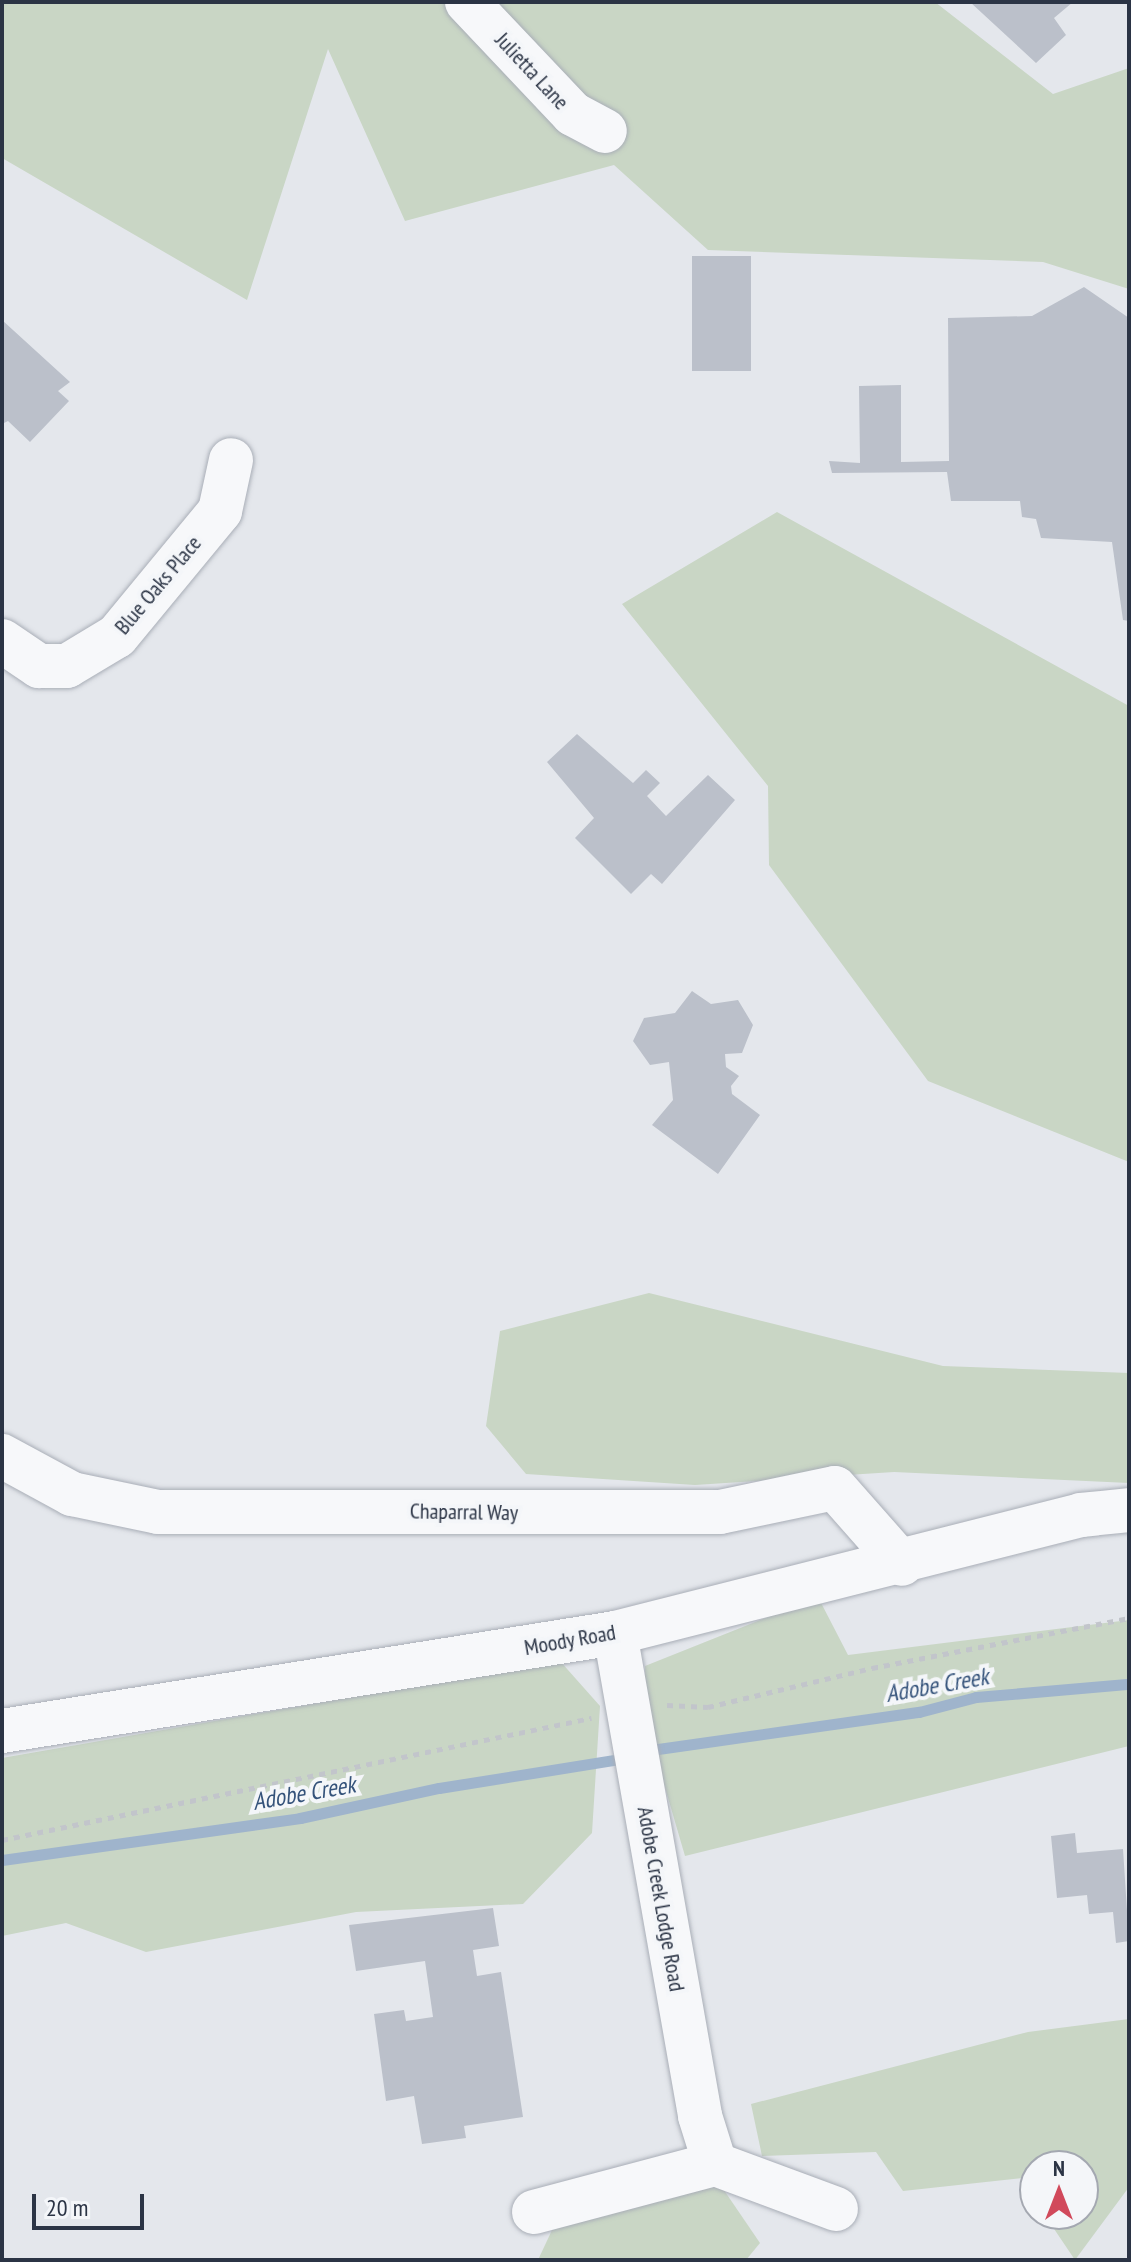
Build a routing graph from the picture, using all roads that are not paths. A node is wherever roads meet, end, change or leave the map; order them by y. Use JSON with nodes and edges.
{"nodes":[{"id":1,"x":467,"y":2,"type":"edge"},
{"id":2,"x":605,"y":131,"type":"dead end"},
{"id":3,"x":231,"y":460,"type":"dead end"},
{"id":4,"x":2,"y":641,"type":"edge"},
{"id":5,"x":2,"y":1456,"type":"edge"},
{"id":6,"x":1129,"y":1510,"type":"edge"},
{"id":7,"x":902,"y":1564,"type":"junction"},
{"id":8,"x":615,"y":1633,"type":"junction"},
{"id":9,"x":2,"y":1731,"type":"edge"},
{"id":10,"x":715,"y":2164,"type":"junction"},
{"id":11,"x":836,"y":2209,"type":"dead end"},
{"id":12,"x":534,"y":2212,"type":"dead end"}],
"edges":[{"from":1,"to":2,"type":"street","name":"Julietta Lane"},
{"from":3,"to":4,"type":"street","name":"Blue Oaks Place"},
{"from":5,"to":7,"type":"street","name":"Chaparral Way"},
{"from":6,"to":7,"type":"street","name":"Moody Road"},
{"from":7,"to":8,"type":"street","name":"Moody Road"},
{"from":8,"to":9,"type":"street","name":"Moody Road"},
{"from":8,"to":10,"type":"street","name":"Adobe Creek Lodge Road"},
{"from":10,"to":11,"type":"street"},
{"from":10,"to":12,"type":"street"}]}
